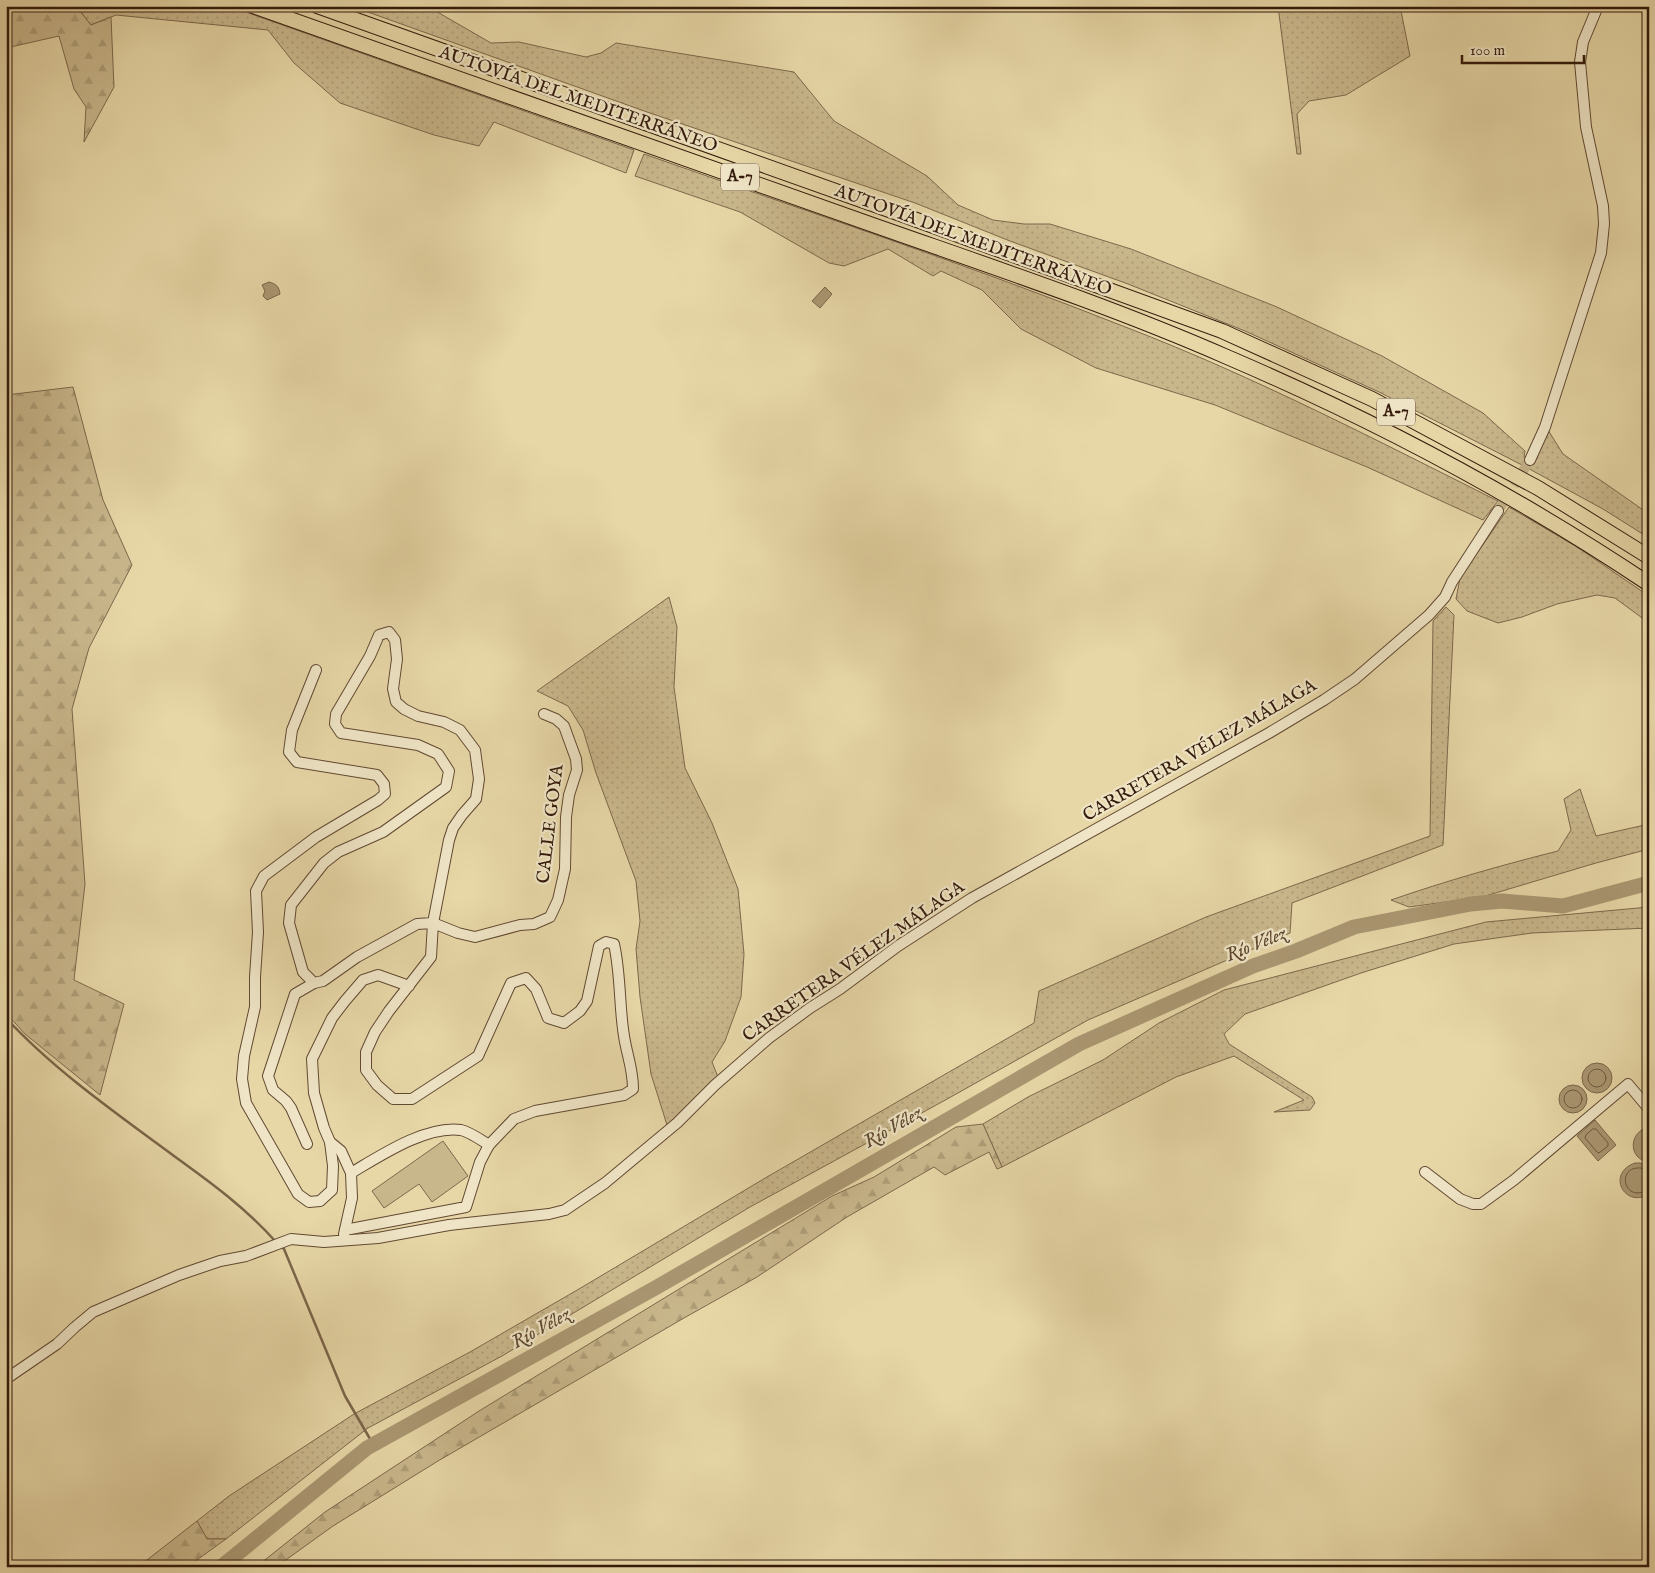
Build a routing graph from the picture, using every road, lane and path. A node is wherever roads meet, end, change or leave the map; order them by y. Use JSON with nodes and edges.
{"nodes":[{"id":1,"x":253,"y":6,"type":"edge"},
{"id":2,"x":316,"y":6,"type":"edge"},
{"id":3,"x":1598,"y":6,"type":"edge"},
{"id":4,"x":1530,"y":460,"type":"tunnel mouth"},
{"id":5,"x":1498,"y":511,"type":"tunnel mouth"},
{"id":6,"x":1649,"y":557,"type":"edge"},
{"id":7,"x":1649,"y":584,"type":"edge"},
{"id":8,"x":316,"y":670,"type":"dead end"},
{"id":9,"x":544,"y":714,"type":"dead end"},
{"id":10,"x":433,"y":923,"type":"junction"},
{"id":11,"x":314,"y":983,"type":"junction"},
{"id":12,"x":408,"y":986,"type":"junction"},
{"id":13,"x":1649,"y":1109,"type":"edge"},
{"id":14,"x":330,"y":1142,"type":"junction"},
{"id":15,"x":307,"y":1144,"type":"dead end"},
{"id":16,"x":488,"y":1144,"type":"junction"},
{"id":17,"x":1425,"y":1172,"type":"dead end"},
{"id":18,"x":351,"y":1173,"type":"junction"},
{"id":19,"x":345,"y":1230,"type":"junction"},
{"id":20,"x":343,"y":1242,"type":"junction"},
{"id":21,"x":6,"y":1379,"type":"edge"}],
"edges":[{"from":1,"to":7,"type":"highway","name":"AUTOVÍA DEL MEDITERRÁNEO","number":"A-7"},
{"from":2,"to":6,"type":"highway","name":"AUTOVÍA DEL MEDITERRÁNEO","number":"A-7"},
{"from":3,"to":4,"type":"street"},
{"from":5,"to":20,"type":"street","name":"CARRETERA VÉLEZ MÁLAGA"},
{"from":8,"to":14,"type":"street"},
{"from":9,"to":10,"type":"street","name":"CALLE GOYA"},
{"from":10,"to":11,"type":"street"},
{"from":10,"to":11,"type":"street"},
{"from":10,"to":12,"type":"street"},
{"from":11,"to":15,"type":"street"},
{"from":12,"to":14,"type":"street"},
{"from":12,"to":16,"type":"street"},
{"from":13,"to":17,"type":"street"},
{"from":14,"to":18,"type":"street"},
{"from":16,"to":18,"type":"street"},
{"from":16,"to":19,"type":"street"},
{"from":18,"to":19,"type":"street"},
{"from":19,"to":20,"type":"street"},
{"from":20,"to":21,"type":"street","name":"CARRETERA VÉLEZ MÁLAGA"}]}
